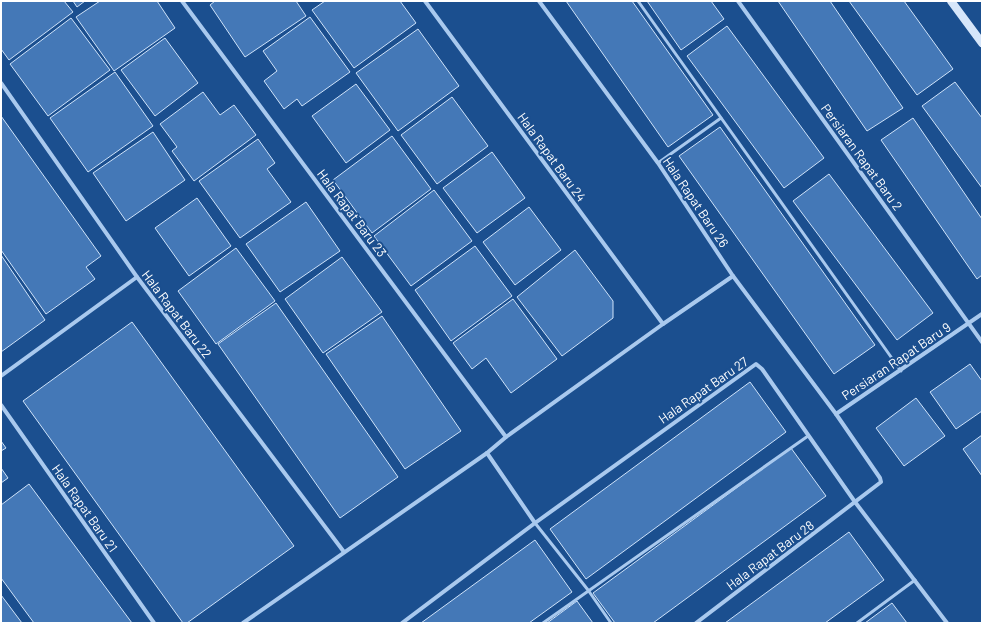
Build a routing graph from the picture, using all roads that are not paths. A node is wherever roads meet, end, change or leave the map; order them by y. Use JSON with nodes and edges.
{"nodes":[{"id":1,"x":182,"y":1,"type":"edge"},
{"id":2,"x":425,"y":1,"type":"edge"},
{"id":3,"x":539,"y":1,"type":"edge"},
{"id":4,"x":638,"y":1,"type":"edge"},
{"id":5,"x":738,"y":1,"type":"edge"},
{"id":6,"x":951,"y":1,"type":"edge"},
{"id":7,"x":982,"y":43,"type":"edge"},
{"id":8,"x":1,"y":83,"type":"edge"},
{"id":9,"x":721,"y":118,"type":"junction"},
{"id":10,"x":658,"y":163,"type":"junction"},
{"id":11,"x":733,"y":276,"type":"junction"},
{"id":12,"x":137,"y":277,"type":"junction"},
{"id":13,"x":982,"y":314,"type":"edge"},
{"id":14,"x":663,"y":324,"type":"junction"},
{"id":15,"x":969,"y":324,"type":"junction"},
{"id":16,"x":982,"y":342,"type":"edge"},
{"id":17,"x":901,"y":370,"type":"junction"},
{"id":18,"x":1,"y":376,"type":"edge"},
{"id":19,"x":1,"y":405,"type":"edge"},
{"id":20,"x":836,"y":414,"type":"junction"},
{"id":21,"x":808,"y":436,"type":"junction"},
{"id":22,"x":506,"y":438,"type":"junction"},
{"id":23,"x":486,"y":453,"type":"junction"},
{"id":24,"x":855,"y":502,"type":"junction"},
{"id":25,"x":535,"y":523,"type":"junction"},
{"id":26,"x":344,"y":552,"type":"junction"},
{"id":27,"x":914,"y":580,"type":"junction"},
{"id":28,"x":588,"y":590,"type":"junction"},
{"id":29,"x":154,"y":623,"type":"edge"},
{"id":30,"x":244,"y":623,"type":"edge"},
{"id":31,"x":402,"y":623,"type":"edge"},
{"id":32,"x":543,"y":623,"type":"edge"},
{"id":33,"x":611,"y":623,"type":"edge"},
{"id":34,"x":696,"y":623,"type":"edge"},
{"id":35,"x":857,"y":623,"type":"edge"},
{"id":36,"x":947,"y":623,"type":"edge"}],
"edges":[{"from":1,"to":22,"type":"street","name":"Hala Rapat Baru 23"},
{"from":2,"to":14,"type":"street","name":"Hala Rapat Baru 24"},
{"from":3,"to":10,"type":"street","name":"Hala Rapat Baru 26"},
{"from":4,"to":9,"type":"lane"},
{"from":5,"to":15,"type":"street","name":"Persiaran Rapat Baru 2"},
{"from":6,"to":7,"type":"street"},
{"from":8,"to":12,"type":"street","name":"Hala Rapat Baru 22"},
{"from":9,"to":10,"type":"lane"},
{"from":9,"to":17,"type":"lane"},
{"from":10,"to":11,"type":"street","name":"Hala Rapat Baru 26"},
{"from":11,"to":14,"type":"street"},
{"from":11,"to":20,"type":"street","name":"Hala Rapat Baru 26"},
{"from":12,"to":18,"type":"street"},
{"from":12,"to":26,"type":"street","name":"Hala Rapat Baru 22"},
{"from":13,"to":15,"type":"street","name":"Persiaran Rapat Baru 9"},
{"from":14,"to":22,"type":"street"},
{"from":15,"to":16,"type":"street","name":"Persiaran Rapat Baru 2"},
{"from":15,"to":17,"type":"street","name":"Persiaran Rapat Baru 9"},
{"from":17,"to":20,"type":"street","name":"Persiaran Rapat Baru 9"},
{"from":19,"to":29,"type":"street","name":"Hala Rapat Baru 21"},
{"from":20,"to":24,"type":"street","name":"Persiaran Rapat Baru 9"},
{"from":21,"to":24,"type":"street","name":"Hala Rapat Baru 27"},
{"from":21,"to":25,"type":"street","name":"Hala Rapat Baru 27"},
{"from":21,"to":28,"type":"lane"},
{"from":22,"to":23,"type":"street"},
{"from":23,"to":25,"type":"street"},
{"from":23,"to":26,"type":"street"},
{"from":24,"to":27,"type":"street","name":"Hala Rapat Baru 27"},
{"from":24,"to":34,"type":"street","name":"Hala Rapat Baru 28"},
{"from":25,"to":28,"type":"lane"},
{"from":25,"to":31,"type":"street","name":"Hala Rapat Baru 27"},
{"from":26,"to":30,"type":"street"},
{"from":27,"to":35,"type":"lane"},
{"from":27,"to":36,"type":"street","name":"Hala Rapat Baru 27"},
{"from":28,"to":32,"type":"lane"},
{"from":28,"to":33,"type":"lane"}]}
